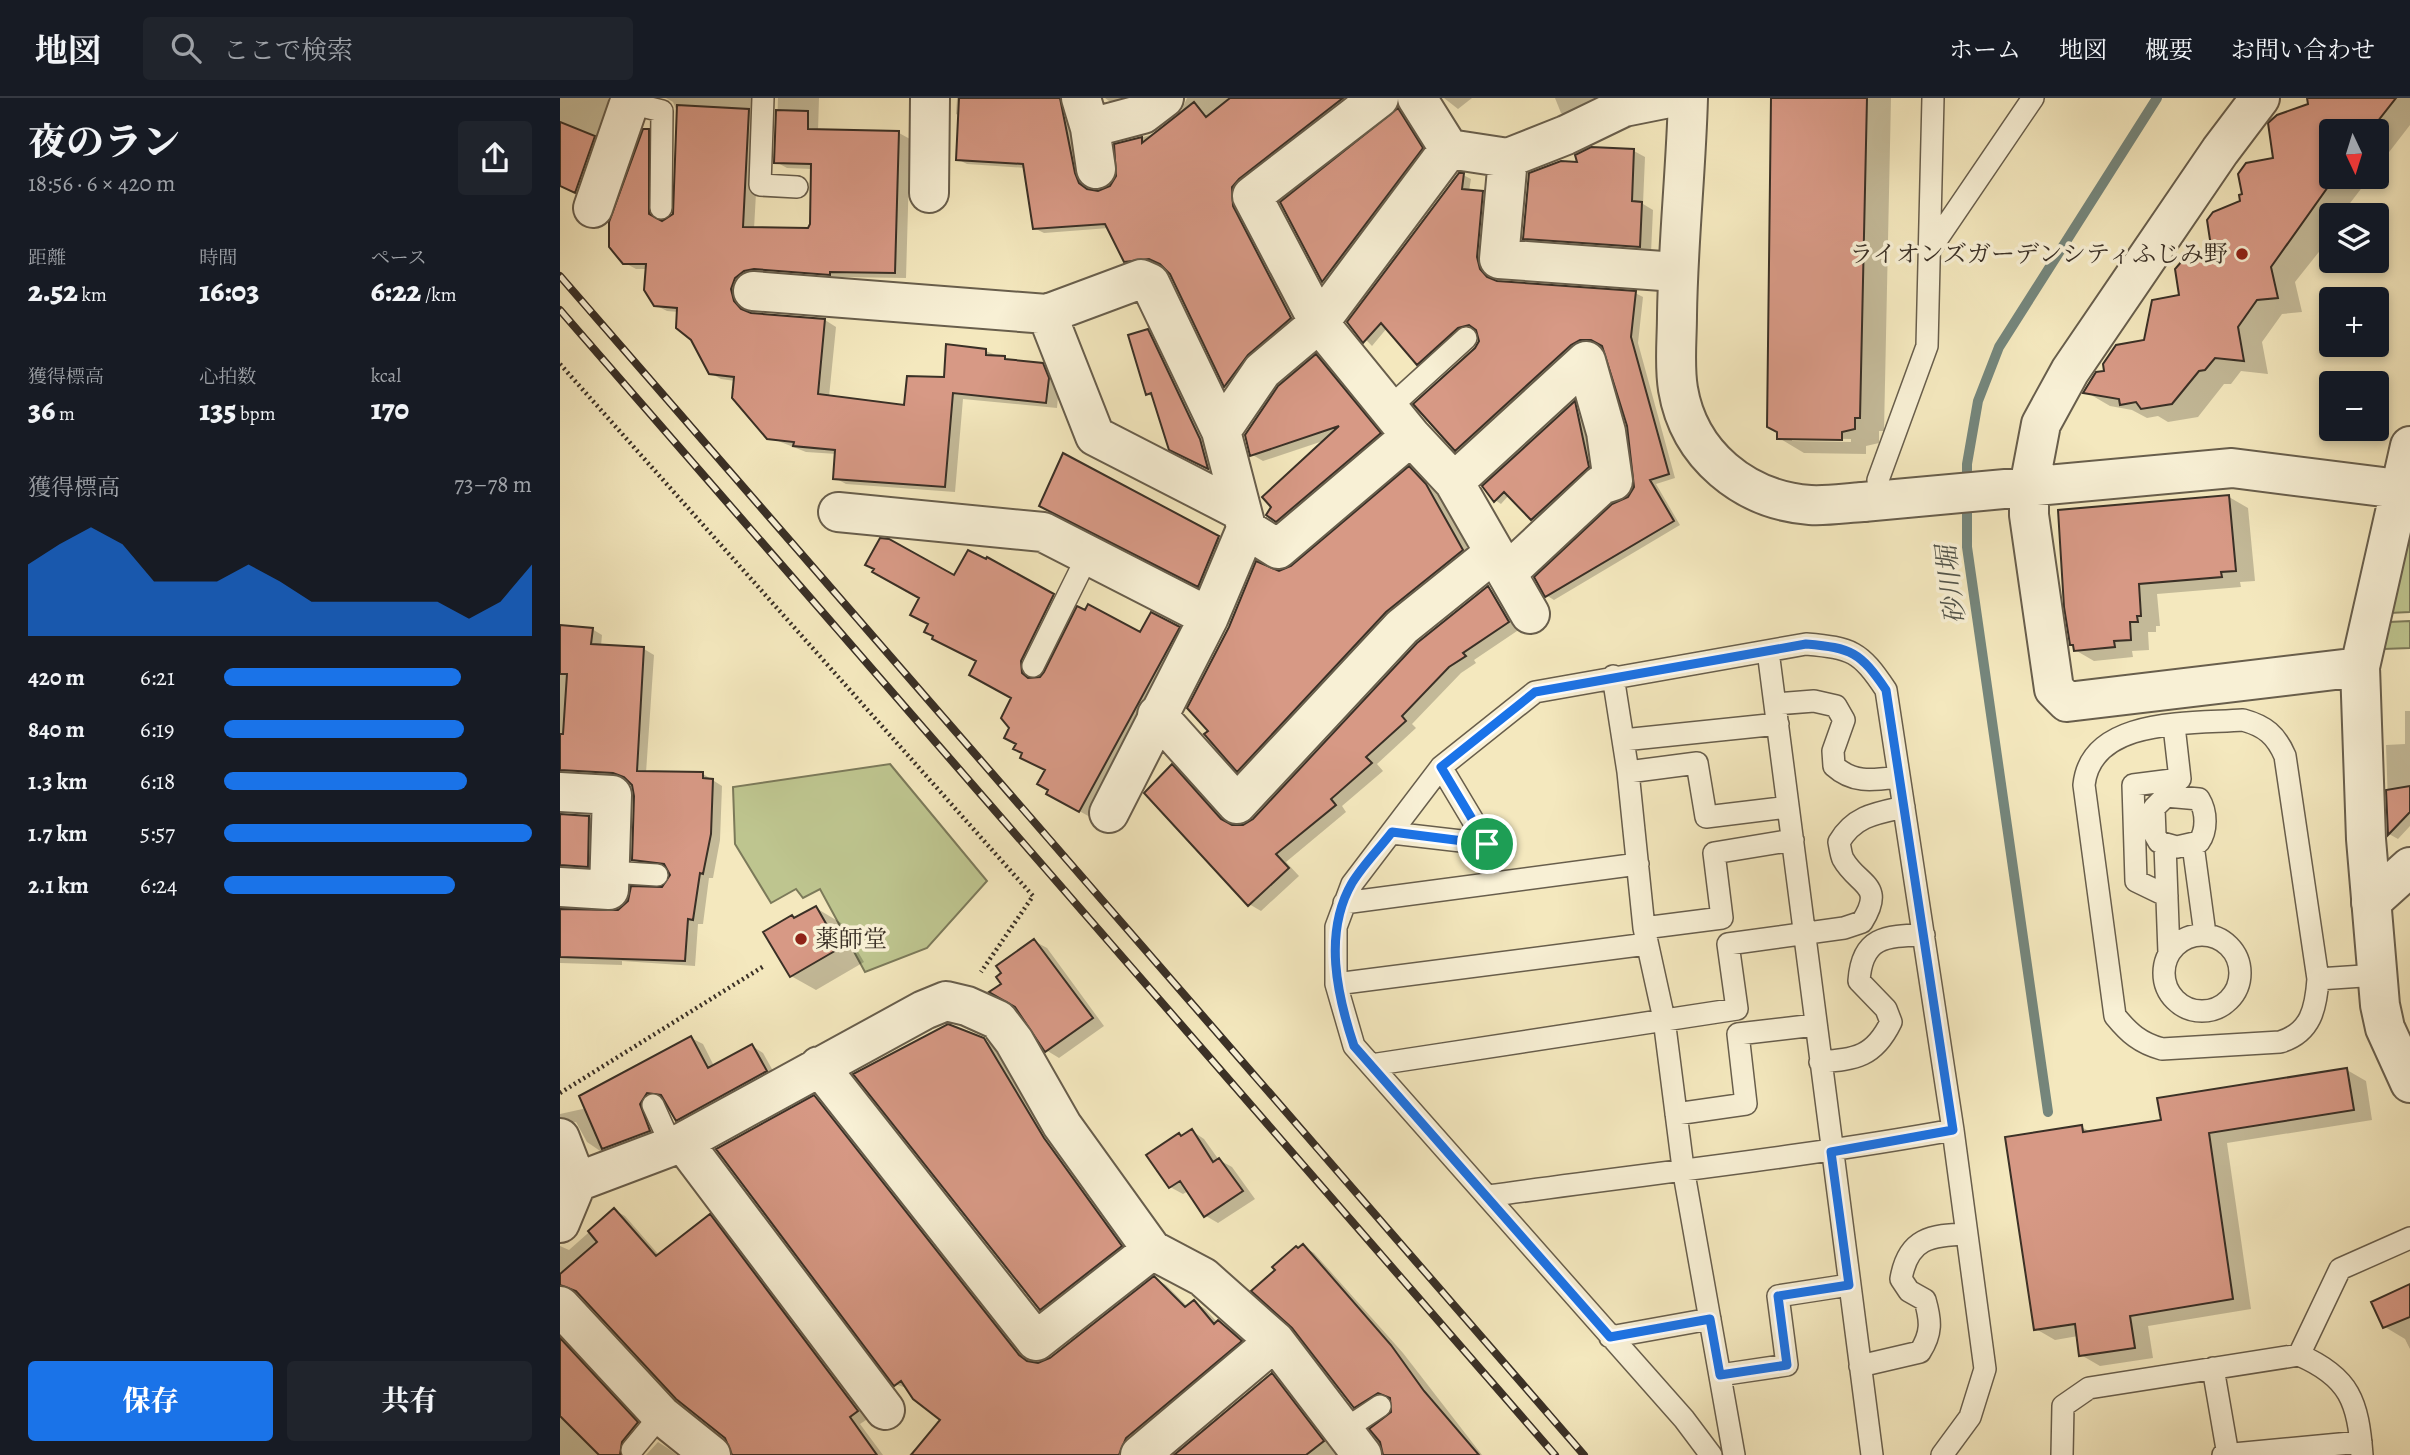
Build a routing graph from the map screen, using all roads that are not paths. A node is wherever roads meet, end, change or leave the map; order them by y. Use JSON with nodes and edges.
{"nodes":[{"id":1,"x":764,"y":98,"type":"edge"},
{"id":2,"x":930,"y":98,"type":"edge"},
{"id":3,"x":1164,"y":98,"type":"edge"},
{"id":4,"x":1379,"y":98,"type":"edge"},
{"id":5,"x":1418,"y":98,"type":"edge"},
{"id":6,"x":1669,"y":98,"type":"edge"},
{"id":7,"x":1688,"y":98,"type":"edge"},
{"id":8,"x":1933,"y":98,"type":"edge"},
{"id":9,"x":2033,"y":98,"type":"edge"},
{"id":10,"x":2260,"y":98,"type":"edge"},
{"id":11,"x":630,"y":101,"type":"edge"},
{"id":12,"x":1086,"y":113,"type":"edge"},
{"id":13,"x":1449,"y":149,"type":"junction"},
{"id":14,"x":1508,"y":158,"type":"junction"},
{"id":15,"x":1096,"y":169,"type":"dead end"},
{"id":16,"x":796,"y":187,"type":"dead end"},
{"id":17,"x":929,"y":193,"type":"dead end"},
{"id":18,"x":593,"y":208,"type":"dead end"},
{"id":19,"x":661,"y":208,"type":"dead end"},
{"id":20,"x":1929,"y":251,"type":"junction"},
{"id":21,"x":1676,"y":272,"type":"junction"},
{"id":22,"x":753,"y":291,"type":"dead end"},
{"id":23,"x":1047,"y":314,"type":"junction"},
{"id":24,"x":1319,"y":323,"type":"junction"},
{"id":25,"x":1466,"y":338,"type":"dead end"},
{"id":26,"x":1400,"y":422,"type":"junction"},
{"id":27,"x":1221,"y":431,"type":"junction"},
{"id":28,"x":2410,"y":446,"type":"edge"},
{"id":29,"x":1454,"y":482,"type":"junction"},
{"id":30,"x":2016,"y":488,"type":"junction"},
{"id":31,"x":2399,"y":489,"type":"junction"},
{"id":32,"x":1887,"y":499,"type":"junction"},
{"id":33,"x":838,"y":512,"type":"dead end"},
{"id":34,"x":1244,"y":520,"type":"junction"},
{"id":35,"x":1088,"y":555,"type":"junction"},
{"id":36,"x":1501,"y":563,"type":"junction"},
{"id":37,"x":1530,"y":614,"type":"dead end"},
{"id":38,"x":1209,"y":617,"type":"junction"},
{"id":39,"x":1768,"y":651,"type":"junction"},
{"id":40,"x":1033,"y":666,"type":"dead end"},
{"id":41,"x":2360,"y":667,"type":"junction"},
{"id":42,"x":1613,"y":676,"type":"junction"},
{"id":43,"x":1777,"y":714,"type":"junction"},
{"id":44,"x":1157,"y":715,"type":"junction"},
{"id":45,"x":2174,"y":726,"type":"junction"},
{"id":46,"x":1623,"y":740,"type":"junction"},
{"id":47,"x":1441,"y":767,"type":"junction"},
{"id":48,"x":1628,"y":772,"type":"junction"},
{"id":49,"x":1899,"y":777,"type":"junction"},
{"id":50,"x":560,"y":792,"type":"edge"},
{"id":51,"x":1788,"y":807,"type":"junction"},
{"id":52,"x":1904,"y":807,"type":"junction"},
{"id":53,"x":1109,"y":813,"type":"dead end"},
{"id":54,"x":1392,"y":832,"type":"junction"},
{"id":55,"x":1793,"y":840,"type":"junction"},
{"id":56,"x":2165,"y":845,"type":"junction"},
{"id":57,"x":2193,"y":845,"type":"junction"},
{"id":58,"x":1638,"y":864,"type":"junction"},
{"id":59,"x":2410,"y":867,"type":"edge"},
{"id":60,"x":610,"y":872,"type":"junction"},
{"id":61,"x":657,"y":874,"type":"dead end"},
{"id":62,"x":560,"y":887,"type":"edge"},
{"id":63,"x":2167,"y":895,"type":"junction"},
{"id":64,"x":2371,"y":902,"type":"junction"},
{"id":65,"x":1344,"y":903,"type":"junction"},
{"id":66,"x":1804,"y":932,"type":"junction"},
{"id":67,"x":2205,"y":934,"type":"junction"},
{"id":68,"x":1924,"y":935,"type":"junction"},
{"id":69,"x":1646,"y":936,"type":"junction"},
{"id":70,"x":2169,"y":953,"type":"junction"},
{"id":71,"x":2378,"y":975,"type":"junction"},
{"id":72,"x":2318,"y":979,"type":"junction"},
{"id":73,"x":1336,"y":984,"type":"junction"},
{"id":74,"x":1664,"y":1019,"type":"junction"},
{"id":75,"x":1815,"y":1025,"type":"junction"},
{"id":76,"x":1820,"y":1062,"type":"junction"},
{"id":77,"x":1371,"y":1065,"type":"junction"},
{"id":78,"x":819,"y":1066,"type":"junction"},
{"id":79,"x":2410,"y":1083,"type":"edge"},
{"id":80,"x":653,"y":1105,"type":"dead end"},
{"id":81,"x":1676,"y":1114,"type":"junction"},
{"id":82,"x":1953,"y":1130,"type":"junction"},
{"id":83,"x":678,"y":1144,"type":"junction"},
{"id":84,"x":1831,"y":1152,"type":"junction"},
{"id":85,"x":566,"y":1159,"type":"edge"},
{"id":86,"x":1683,"y":1168,"type":"junction"},
{"id":87,"x":1488,"y":1196,"type":"junction"},
{"id":88,"x":560,"y":1223,"type":"edge"},
{"id":89,"x":1967,"y":1234,"type":"junction"},
{"id":90,"x":2410,"y":1238,"type":"edge"},
{"id":91,"x":1152,"y":1250,"type":"junction"},
{"id":92,"x":1849,"y":1285,"type":"junction"},
{"id":93,"x":560,"y":1306,"type":"edge"},
{"id":94,"x":1710,"y":1319,"type":"junction"},
{"id":95,"x":1610,"y":1337,"type":"junction"},
{"id":96,"x":1275,"y":1341,"type":"junction"},
{"id":97,"x":2299,"y":1355,"type":"junction"},
{"id":98,"x":1860,"y":1366,"type":"junction"},
{"id":99,"x":2213,"y":1368,"type":"junction"},
{"id":100,"x":1720,"y":1375,"type":"junction"},
{"id":101,"x":1380,"y":1406,"type":"dead end"},
{"id":102,"x":885,"y":1410,"type":"dead end"},
{"id":103,"x":662,"y":1415,"type":"junction"},
{"id":104,"x":1348,"y":1445,"type":"edge"},
{"id":105,"x":2362,"y":1448,"type":"edge"},
{"id":106,"x":632,"y":1450,"type":"dead end"},
{"id":107,"x":711,"y":1455,"type":"edge"},
{"id":108,"x":1140,"y":1455,"type":"edge"},
{"id":109,"x":1711,"y":1455,"type":"edge"},
{"id":110,"x":1734,"y":1455,"type":"edge"},
{"id":111,"x":1872,"y":1455,"type":"edge"},
{"id":112,"x":1942,"y":1455,"type":"edge"},
{"id":113,"x":2062,"y":1455,"type":"edge"},
{"id":114,"x":2227,"y":1455,"type":"edge"}],
"edges":[{"from":1,"to":16,"type":"lane"},
{"from":2,"to":17,"type":"street"},
{"from":3,"to":12,"type":"street"},
{"from":4,"to":24,"type":"street"},
{"from":5,"to":13,"type":"street"},
{"from":6,"to":14,"type":"street"},
{"from":7,"to":21,"type":"street"},
{"from":8,"to":20,"type":"lane"},
{"from":9,"to":20,"type":"lane"},
{"from":10,"to":30,"type":"street"},
{"from":11,"to":18,"type":"street"},
{"from":11,"to":19,"type":"lane"},
{"from":12,"to":15,"type":"street"},
{"from":13,"to":14,"type":"street"},
{"from":13,"to":24,"type":"street"},
{"from":14,"to":21,"type":"street"},
{"from":20,"to":32,"type":"lane"},
{"from":21,"to":32,"type":"street"},
{"from":22,"to":23,"type":"street"},
{"from":23,"to":27,"type":"street"},
{"from":23,"to":34,"type":"street"},
{"from":24,"to":26,"type":"street"},
{"from":24,"to":27,"type":"street"},
{"from":25,"to":26,"type":"lane"},
{"from":26,"to":29,"type":"street"},
{"from":26,"to":34,"type":"street"},
{"from":27,"to":34,"type":"street"},
{"from":28,"to":31,"type":"street"},
{"from":29,"to":36,"type":"street"},
{"from":29,"to":36,"type":"street"},
{"from":30,"to":31,"type":"street"},
{"from":30,"to":32,"type":"street"},
{"from":30,"to":41,"type":"street"},
{"from":31,"to":41,"type":"street"},
{"from":33,"to":35,"type":"street"},
{"from":34,"to":38,"type":"street"},
{"from":35,"to":38,"type":"street"},
{"from":35,"to":40,"type":"lane"},
{"from":36,"to":37,"type":"street"},
{"from":36,"to":44,"type":"street"},
{"from":38,"to":44,"type":"street"},
{"from":39,"to":42,"type":"lane"},
{"from":39,"to":43,"type":"lane"},
{"from":39,"to":49,"type":"lane"},
{"from":41,"to":64,"type":"street"},
{"from":42,"to":46,"type":"lane"},
{"from":42,"to":47,"type":"lane"},
{"from":43,"to":46,"type":"lane"},
{"from":43,"to":49,"type":"lane"},
{"from":43,"to":51,"type":"lane"},
{"from":44,"to":53,"type":"street"},
{"from":45,"to":63,"type":"lane"},
{"from":45,"to":72,"type":"lane"},
{"from":45,"to":72,"type":"lane"},
{"from":46,"to":48,"type":"lane"},
{"from":47,"to":54,"type":"lane"},
{"from":47,"to":54,"type":"lane"},
{"from":48,"to":51,"type":"lane"},
{"from":48,"to":58,"type":"lane"},
{"from":49,"to":52,"type":"lane"},
{"from":50,"to":60,"type":"street"},
{"from":51,"to":55,"type":"lane"},
{"from":52,"to":66,"type":"lane"},
{"from":52,"to":68,"type":"lane"},
{"from":54,"to":65,"type":"lane"},
{"from":55,"to":66,"type":"lane"},
{"from":55,"to":69,"type":"lane"},
{"from":56,"to":57,"type":"lane"},
{"from":56,"to":57,"type":"lane"},
{"from":56,"to":63,"type":"lane"},
{"from":57,"to":67,"type":"lane"},
{"from":58,"to":65,"type":"lane"},
{"from":58,"to":69,"type":"lane"},
{"from":59,"to":64,"type":"street"},
{"from":60,"to":61,"type":"lane"},
{"from":60,"to":62,"type":"street"},
{"from":63,"to":70,"type":"lane"},
{"from":64,"to":71,"type":"street"},
{"from":65,"to":73,"type":"lane"},
{"from":66,"to":74,"type":"lane"},
{"from":66,"to":75,"type":"lane"},
{"from":67,"to":70,"type":"lane"},
{"from":67,"to":70,"type":"lane"},
{"from":68,"to":76,"type":"lane"},
{"from":68,"to":82,"type":"lane"},
{"from":69,"to":73,"type":"lane"},
{"from":69,"to":74,"type":"lane"},
{"from":71,"to":72,"type":"lane"},
{"from":71,"to":79,"type":"street"},
{"from":73,"to":77,"type":"lane"},
{"from":74,"to":77,"type":"lane"},
{"from":74,"to":81,"type":"lane"},
{"from":75,"to":76,"type":"lane"},
{"from":75,"to":81,"type":"lane"},
{"from":76,"to":84,"type":"lane"},
{"from":77,"to":87,"type":"lane"},
{"from":78,"to":83,"type":"street"},
{"from":78,"to":91,"type":"street"},
{"from":78,"to":91,"type":"street"},
{"from":80,"to":83,"type":"lane"},
{"from":81,"to":86,"type":"lane"},
{"from":82,"to":84,"type":"lane"},
{"from":82,"to":89,"type":"lane"},
{"from":83,"to":85,"type":"street"},
{"from":83,"to":102,"type":"street"},
{"from":84,"to":86,"type":"lane"},
{"from":84,"to":92,"type":"lane"},
{"from":85,"to":88,"type":"street"},
{"from":86,"to":87,"type":"lane"},
{"from":86,"to":94,"type":"lane"},
{"from":87,"to":95,"type":"lane"},
{"from":89,"to":98,"type":"lane"},
{"from":89,"to":112,"type":"lane"},
{"from":90,"to":97,"type":"lane"},
{"from":91,"to":96,"type":"street"},
{"from":92,"to":98,"type":"lane"},
{"from":92,"to":100,"type":"lane"},
{"from":93,"to":103,"type":"street"},
{"from":94,"to":95,"type":"lane"},
{"from":94,"to":100,"type":"lane"},
{"from":95,"to":109,"type":"lane"},
{"from":96,"to":104,"type":"street"},
{"from":96,"to":108,"type":"street"},
{"from":97,"to":99,"type":"lane"},
{"from":97,"to":105,"type":"lane"},
{"from":98,"to":111,"type":"lane"},
{"from":99,"to":113,"type":"lane"},
{"from":99,"to":114,"type":"lane"},
{"from":100,"to":110,"type":"lane"},
{"from":101,"to":104,"type":"lane"},
{"from":103,"to":106,"type":"lane"},
{"from":103,"to":107,"type":"street"},
{"from":105,"to":114,"type":"lane"}]}
